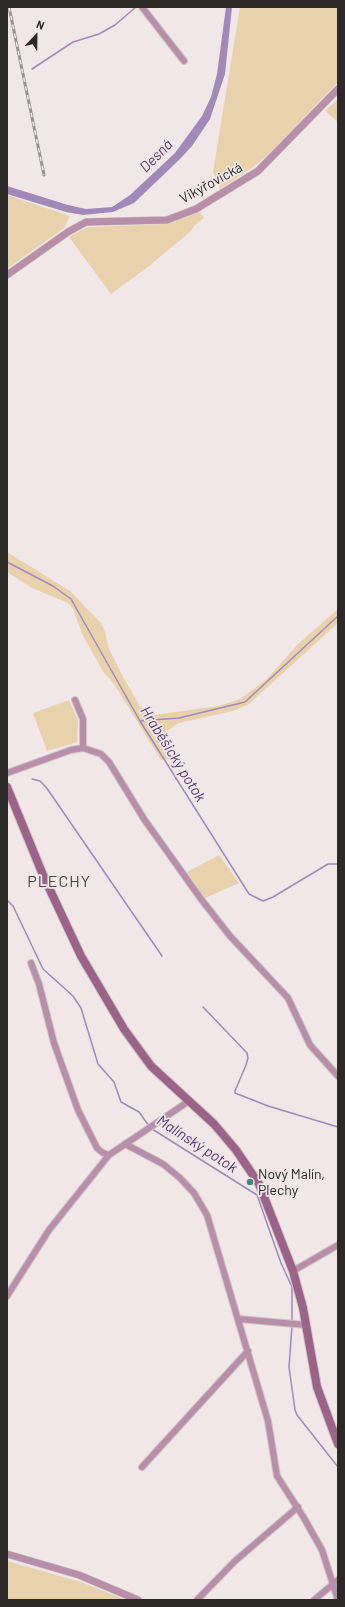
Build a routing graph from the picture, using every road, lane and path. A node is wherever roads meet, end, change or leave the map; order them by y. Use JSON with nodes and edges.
{"nodes":[{"id":1,"x":142,"y":7,"type":"edge"},
{"id":2,"x":184,"y":61,"type":"dead end"},
{"id":3,"x":338,"y":89,"type":"edge"},
{"id":4,"x":7,"y":275,"type":"edge"},
{"id":5,"x":75,"y":700,"type":"dead end"},
{"id":6,"x":83,"y":748,"type":"junction"},
{"id":7,"x":7,"y":773,"type":"edge"},
{"id":8,"x":7,"y":787,"type":"edge"},
{"id":9,"x":30,"y":963,"type":"dead end"},
{"id":10,"x":338,"y":1076,"type":"edge"},
{"id":11,"x":189,"y":1101,"type":"junction"},
{"id":12,"x":125,"y":1144,"type":"junction"},
{"id":13,"x":109,"y":1155,"type":"junction"},
{"id":14,"x":338,"y":1245,"type":"edge"},
{"id":15,"x":293,"y":1271,"type":"junction"},
{"id":16,"x":7,"y":1296,"type":"edge"},
{"id":17,"x":239,"y":1319,"type":"junction"},
{"id":18,"x":306,"y":1324,"type":"junction"},
{"id":19,"x":248,"y":1351,"type":"junction"},
{"id":20,"x":338,"y":1444,"type":"edge"},
{"id":21,"x":142,"y":1467,"type":"dead end"},
{"id":22,"x":298,"y":1507,"type":"junction"},
{"id":23,"x":7,"y":1554,"type":"edge"},
{"id":24,"x":338,"y":1580,"type":"edge"},
{"id":25,"x":332,"y":1584,"type":"junction"},
{"id":26,"x":138,"y":1600,"type":"edge"},
{"id":27,"x":197,"y":1600,"type":"edge"},
{"id":28,"x":314,"y":1600,"type":"edge"},
{"id":29,"x":338,"y":1600,"type":"edge"}],
"edges":[{"from":1,"to":2,"type":"street"},
{"from":3,"to":4,"type":"street","name":"Vikýřovická"},
{"from":5,"to":6,"type":"street"},
{"from":6,"to":7,"type":"street"},
{"from":6,"to":10,"type":"street"},
{"from":8,"to":11,"type":"main road"},
{"from":9,"to":13,"type":"street"},
{"from":11,"to":12,"type":"street"},
{"from":11,"to":15,"type":"main road"},
{"from":12,"to":13,"type":"street"},
{"from":12,"to":17,"type":"street"},
{"from":13,"to":16,"type":"street"},
{"from":14,"to":15,"type":"street"},
{"from":15,"to":18,"type":"main road"},
{"from":17,"to":18,"type":"street"},
{"from":17,"to":19,"type":"street"},
{"from":18,"to":20,"type":"main road"},
{"from":19,"to":21,"type":"street"},
{"from":19,"to":22,"type":"street"},
{"from":22,"to":25,"type":"street"},
{"from":22,"to":27,"type":"street"},
{"from":23,"to":26,"type":"street"},
{"from":24,"to":25,"type":"street"},
{"from":25,"to":28,"type":"street"},
{"from":25,"to":29,"type":"street"}]}
